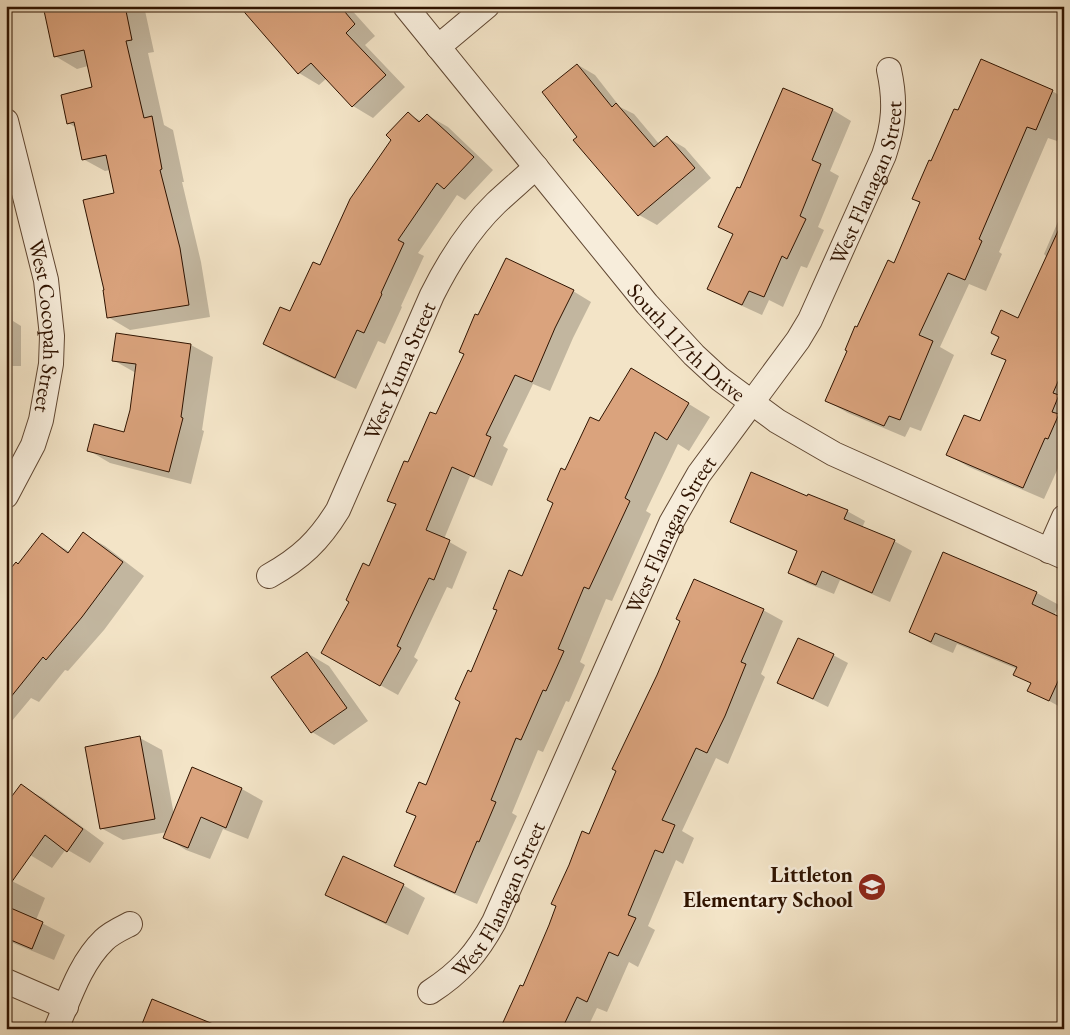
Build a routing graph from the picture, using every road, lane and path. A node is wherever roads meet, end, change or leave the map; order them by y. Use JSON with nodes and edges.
{"nodes":[{"id":1,"x":405,"y":6,"type":"edge"},
{"id":2,"x":487,"y":6,"type":"edge"},
{"id":3,"x":438,"y":46,"type":"junction"},
{"id":4,"x":889,"y":70,"type":"dead end"},
{"id":5,"x":6,"y":121,"type":"edge"},
{"id":6,"x":536,"y":167,"type":"junction"},
{"id":7,"x":752,"y":404,"type":"junction"},
{"id":8,"x":6,"y":496,"type":"edge"},
{"id":9,"x":1064,"y":517,"type":"edge"},
{"id":10,"x":1056,"y":554,"type":"edge"},
{"id":11,"x":270,"y":576,"type":"dead end"},
{"id":12,"x":130,"y":924,"type":"dead end"},
{"id":13,"x":6,"y":981,"type":"edge"},
{"id":14,"x":430,"y":992,"type":"dead end"},
{"id":15,"x":66,"y":1007,"type":"junction"},
{"id":16,"x":56,"y":1029,"type":"edge"}],
"edges":[{"from":1,"to":3,"type":"street","name":"South 117th Drive"},
{"from":2,"to":3,"type":"street"},
{"from":3,"to":6,"type":"street","name":"South 117th Drive"},
{"from":4,"to":7,"type":"street","name":"West Flanagan Street"},
{"from":5,"to":8,"type":"street","name":"West Cocopah Street"},
{"from":6,"to":7,"type":"street","name":"South 117th Drive"},
{"from":6,"to":11,"type":"street","name":"West Yuma Street"},
{"from":7,"to":10,"type":"street","name":"South 117th Drive"},
{"from":7,"to":14,"type":"street","name":"West Flanagan Street"},
{"from":9,"to":10,"type":"street"},
{"from":12,"to":15,"type":"street"},
{"from":13,"to":15,"type":"street"},
{"from":15,"to":16,"type":"street"}]}
